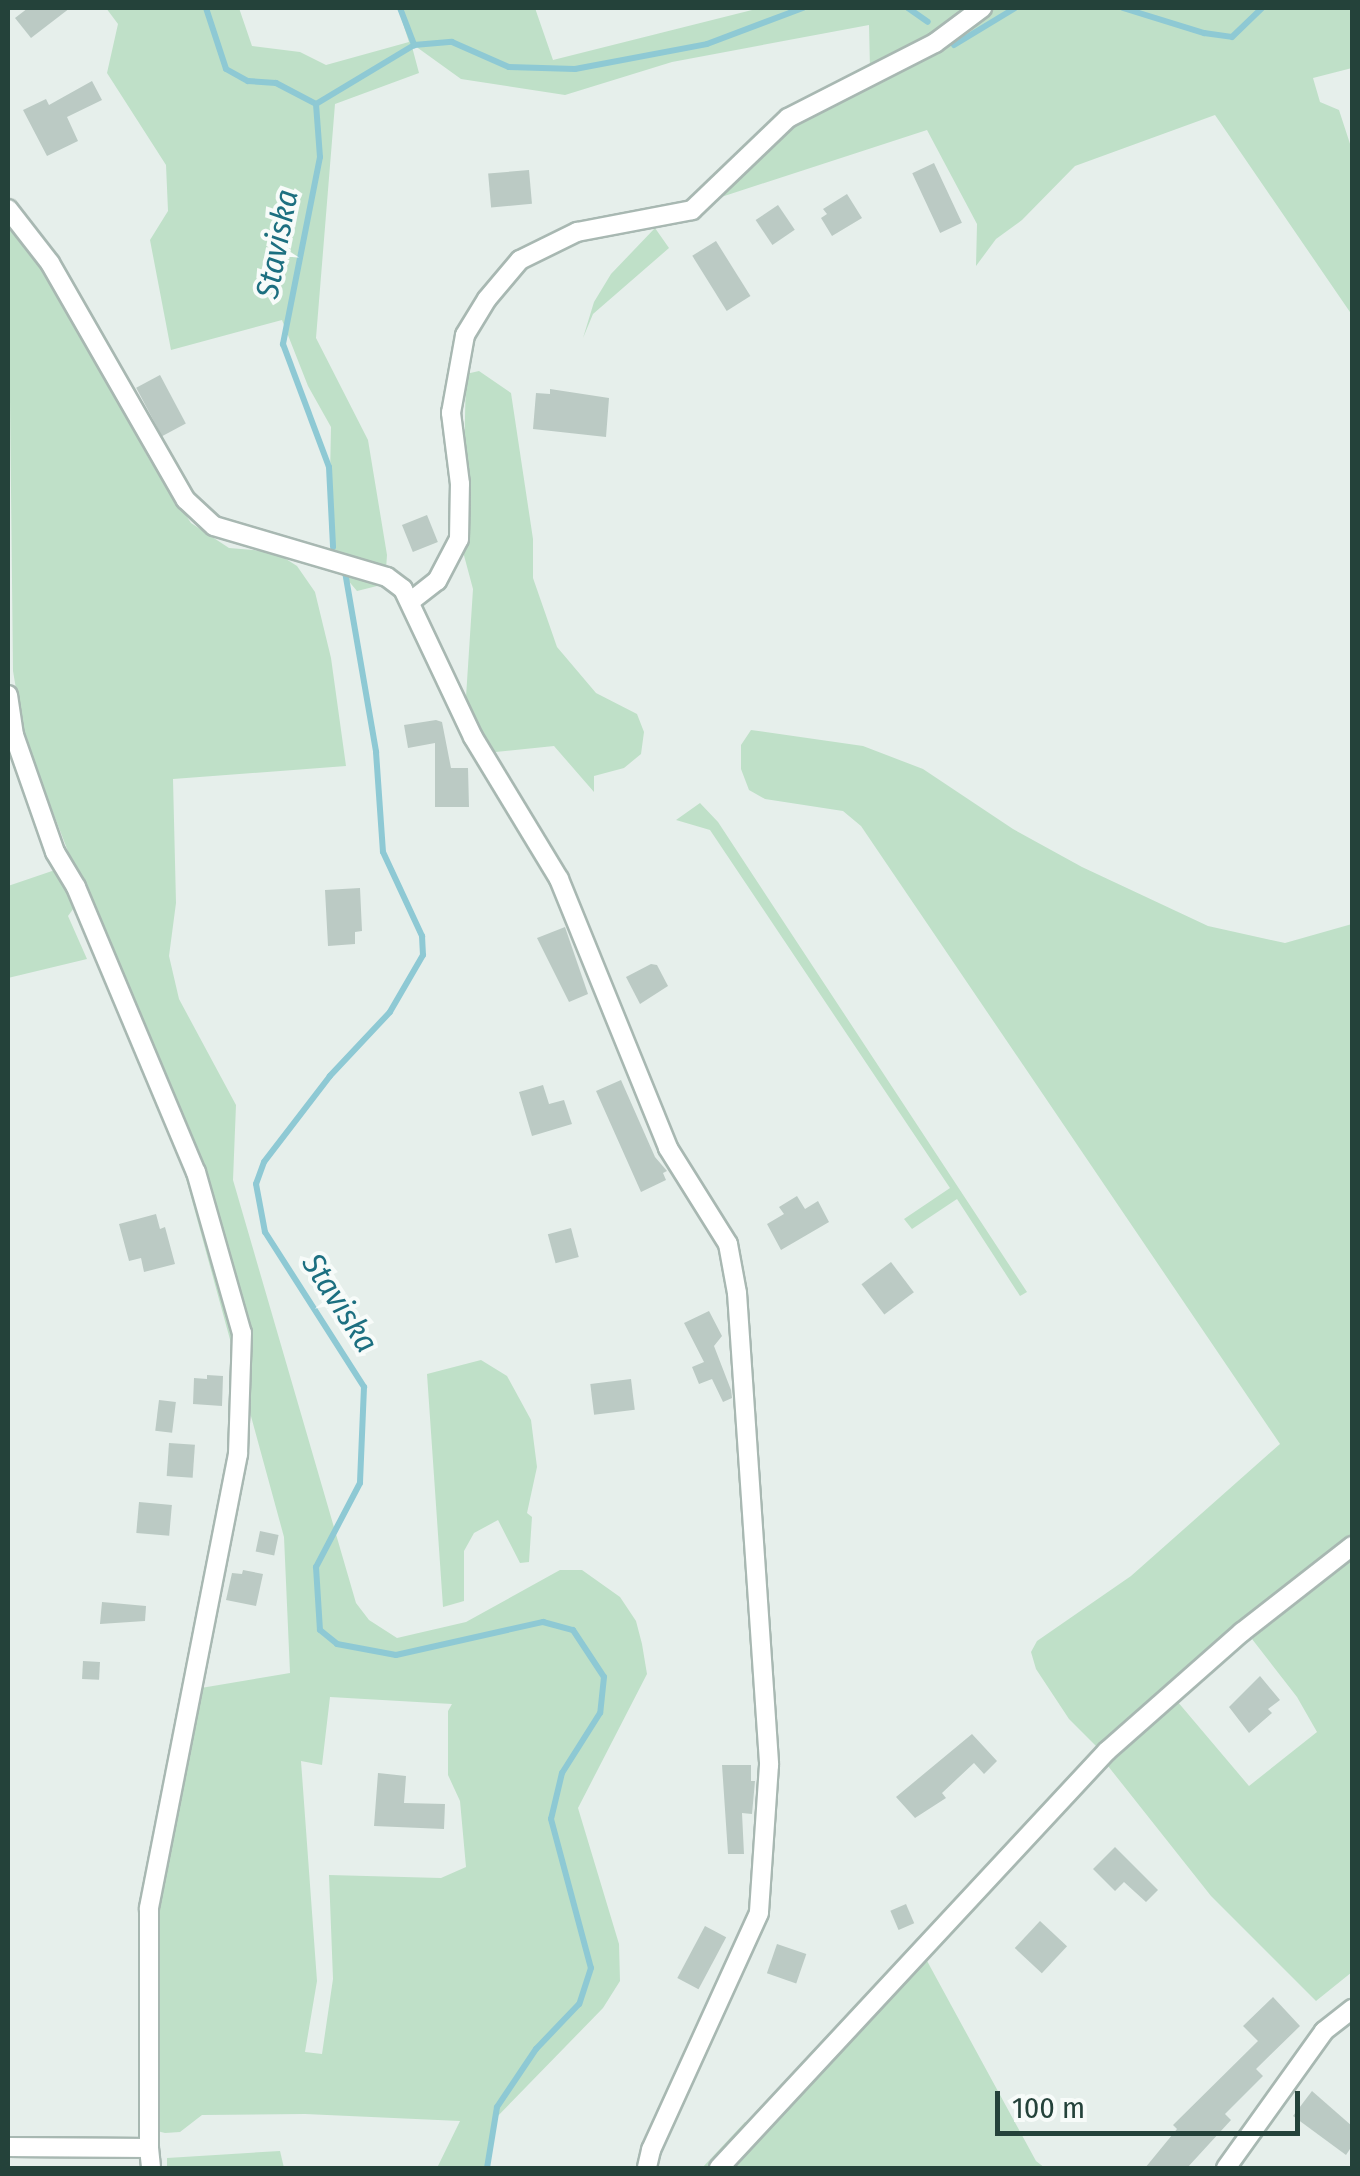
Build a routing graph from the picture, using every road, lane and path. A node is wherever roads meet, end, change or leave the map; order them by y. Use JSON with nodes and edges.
{"nodes":[{"id":1,"x":982,"y":8,"type":"edge"},
{"id":2,"x":8,"y":208,"type":"edge"},
{"id":3,"x":411,"y":601,"type":"junction"},
{"id":4,"x":8,"y":695,"type":"edge"},
{"id":5,"x":1352,"y":1546,"type":"edge"},
{"id":6,"x":1352,"y":2009,"type":"edge"},
{"id":7,"x":8,"y":2147,"type":"edge"},
{"id":8,"x":149,"y":2148,"type":"junction"},
{"id":9,"x":151,"y":2168,"type":"edge"},
{"id":10,"x":647,"y":2168,"type":"edge"},
{"id":11,"x":719,"y":2168,"type":"edge"},
{"id":12,"x":1226,"y":2168,"type":"edge"}],
"edges":[{"from":1,"to":3,"type":"street"},
{"from":2,"to":3,"type":"street"},
{"from":3,"to":10,"type":"street"},
{"from":4,"to":8,"type":"street"},
{"from":5,"to":11,"type":"street"},
{"from":6,"to":12,"type":"street"},
{"from":7,"to":8,"type":"street"},
{"from":8,"to":9,"type":"street"}]}
